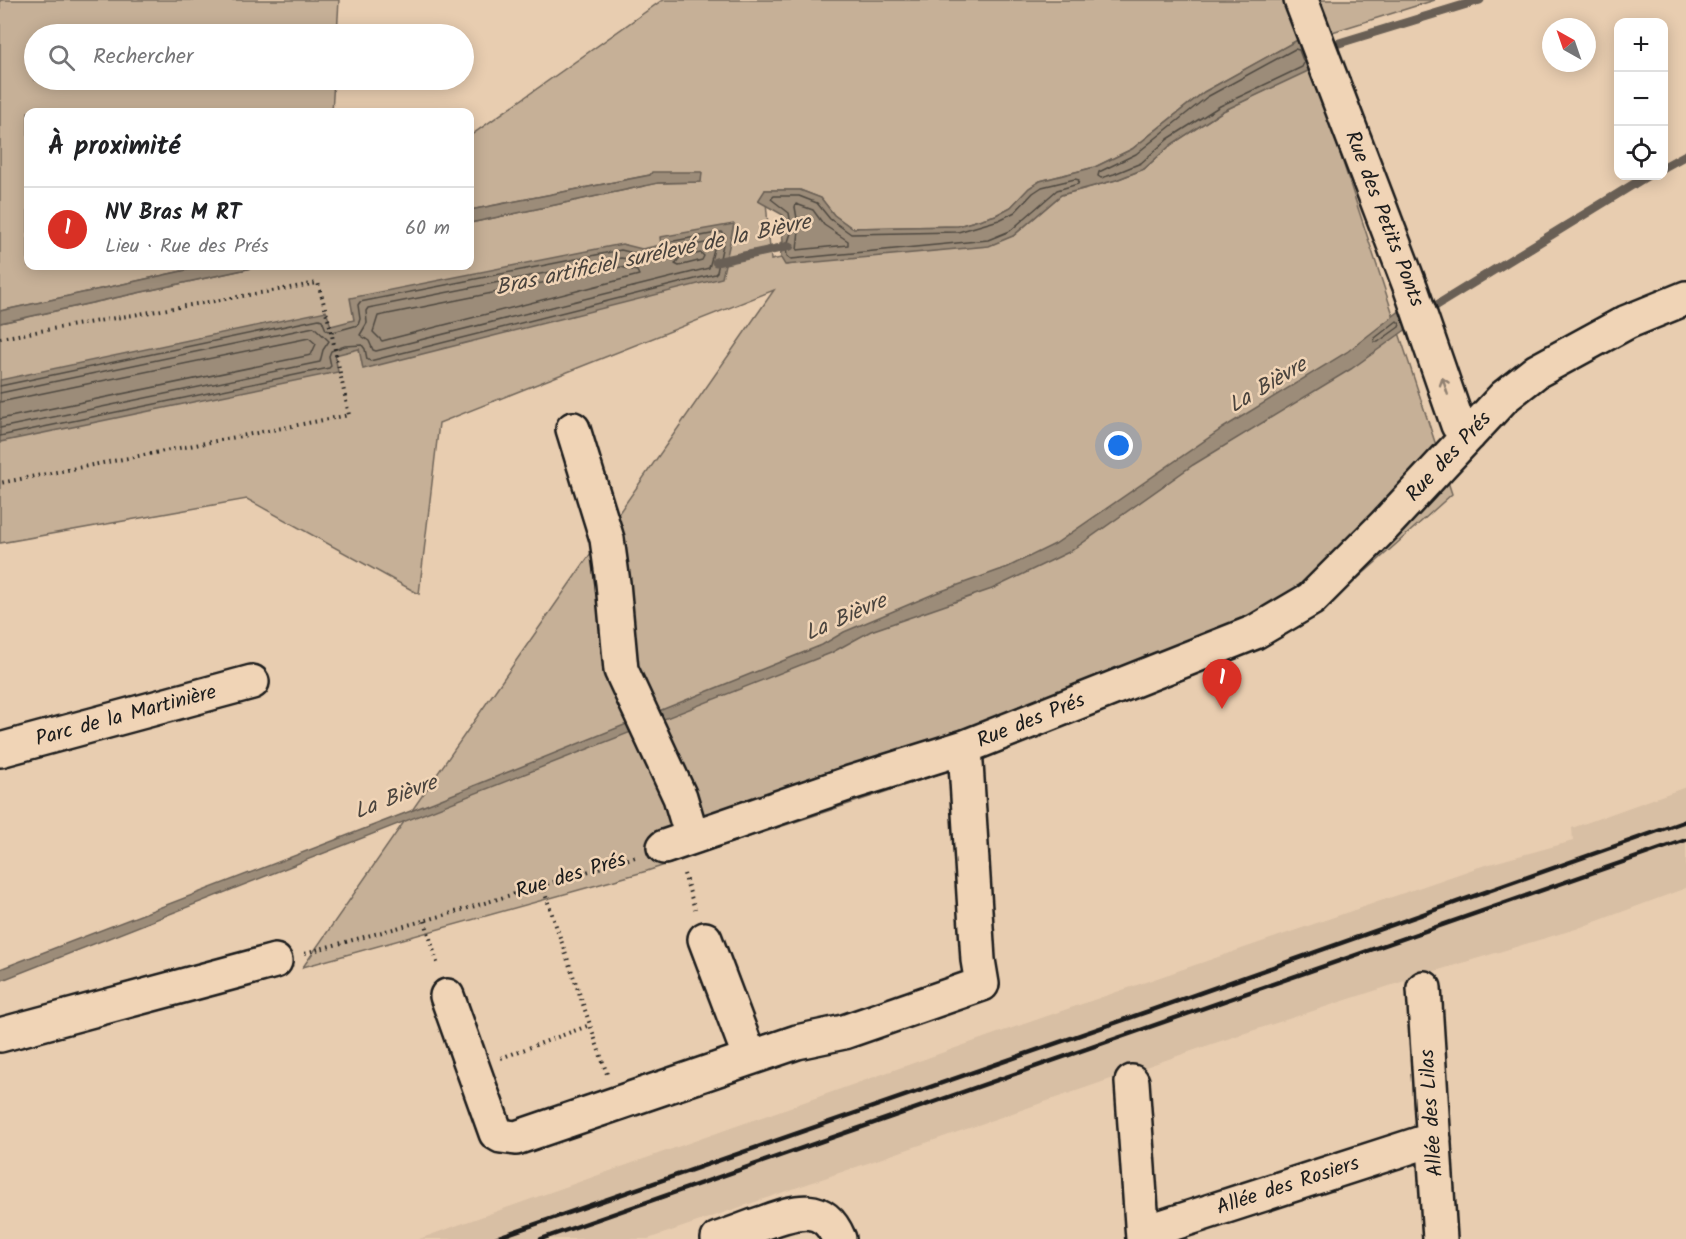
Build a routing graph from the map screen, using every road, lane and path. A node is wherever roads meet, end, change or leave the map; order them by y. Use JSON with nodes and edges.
{"nodes":[{"id":1,"x":1304,"y":9,"type":"edge"},
{"id":2,"x":1686,"y":298,"type":"edge"},
{"id":3,"x":0,"y":338,"type":"edge"},
{"id":4,"x":573,"y":429,"type":"dead end"},
{"id":5,"x":1469,"y":435,"type":"junction"},
{"id":6,"x":0,"y":483,"type":"edge"},
{"id":7,"x":252,"y":682,"type":"dead end"},
{"id":8,"x":965,"y":747,"type":"junction"},
{"id":9,"x":0,"y":750,"type":"edge"},
{"id":10,"x":677,"y":843,"type":"junction"},
{"id":11,"x":542,"y":885,"type":"junction"},
{"id":12,"x":425,"y":921,"type":"junction"},
{"id":13,"x":705,"y":939,"type":"joint"},
{"id":14,"x":275,"y":961,"type":"joint"},
{"id":15,"x":1425,"y":988,"type":"dead end"},
{"id":16,"x":447,"y":996,"type":"joint"},
{"id":17,"x":590,"y":1025,"type":"junction"},
{"id":18,"x":0,"y":1035,"type":"edge"},
{"id":19,"x":750,"y":1058,"type":"junction"},
{"id":20,"x":472,"y":1069,"type":"junction"},
{"id":21,"x":1132,"y":1082,"type":"dead end"},
{"id":22,"x":618,"y":1103,"type":"junction"},
{"id":23,"x":1434,"y":1139,"type":"junction"},
{"id":24,"x":834,"y":1230,"type":"edge"},
{"id":25,"x":1143,"y":1236,"type":"edge"},
{"id":26,"x":718,"y":1239,"type":"edge"},
{"id":27,"x":1440,"y":1239,"type":"edge"}],
"edges":[{"from":5,"to":1,"type":"street","name":"Rue des Petits Ponts","one_way":true},
{"from":2,"to":5,"type":"street","name":"Rue des Prés"},
{"from":3,"to":6,"type":"path"},
{"from":4,"to":10,"type":"street"},
{"from":5,"to":8,"type":"street","name":"Rue des Prés"},
{"from":7,"to":9,"type":"street","name":"Parc de la Martinière"},
{"from":8,"to":10,"type":"street","name":"Rue des Prés"},
{"from":8,"to":19,"type":"street"},
{"from":10,"to":11,"type":"path","name":"Rue des Prés"},
{"from":10,"to":13,"type":"path"},
{"from":11,"to":12,"type":"path","name":"Rue des Prés"},
{"from":11,"to":17,"type":"path"},
{"from":12,"to":14,"type":"path","name":"Rue des Prés"},
{"from":12,"to":16,"type":"path"},
{"from":13,"to":19,"type":"street"},
{"from":14,"to":18,"type":"street"},
{"from":15,"to":23,"type":"street","name":"Allée des Lilas"},
{"from":16,"to":20,"type":"street"},
{"from":17,"to":20,"type":"path"},
{"from":17,"to":22,"type":"path"},
{"from":19,"to":22,"type":"street"},
{"from":20,"to":22,"type":"street"},
{"from":21,"to":25,"type":"street"},
{"from":23,"to":25,"type":"street","name":"Allée des Rosiers"},
{"from":23,"to":27,"type":"street","name":"Allée des Lilas"},
{"from":24,"to":26,"type":"street"}]}
